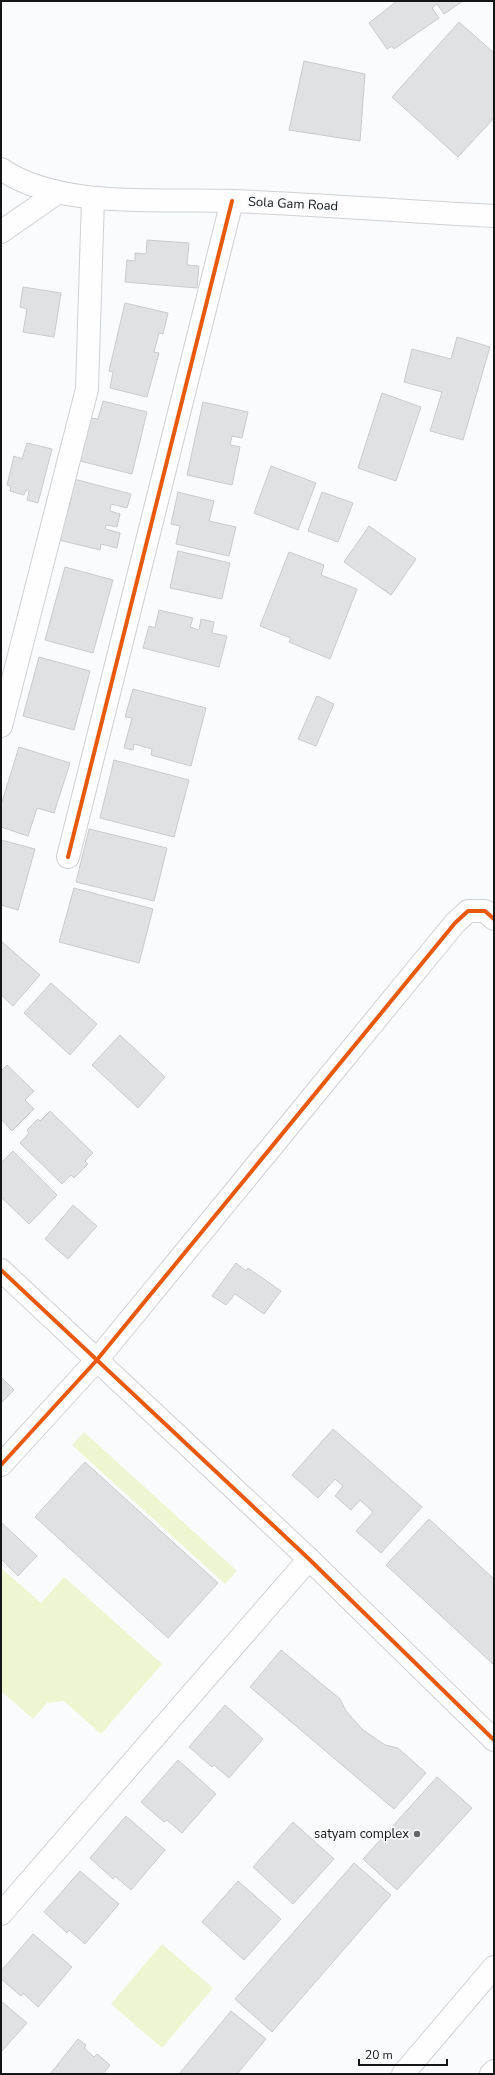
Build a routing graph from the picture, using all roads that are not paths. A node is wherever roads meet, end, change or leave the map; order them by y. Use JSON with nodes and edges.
{"nodes":[{"id":1,"x":1,"y":169,"type":"edge"},
{"id":2,"x":57,"y":193,"type":"junction"},
{"id":3,"x":93,"y":198,"type":"junction"},
{"id":4,"x":232,"y":201,"type":"junction"},
{"id":5,"x":494,"y":216,"type":"edge"},
{"id":6,"x":1,"y":232,"type":"edge"},
{"id":7,"x":1,"y":726,"type":"edge"},
{"id":8,"x":68,"y":857,"type":"dead end"},
{"id":9,"x":494,"y":919,"type":"edge"},
{"id":10,"x":1,"y":1270,"type":"edge"},
{"id":11,"x":96,"y":1361,"type":"junction"},
{"id":12,"x":1,"y":1465,"type":"edge"},
{"id":13,"x":309,"y":1559,"type":"junction"},
{"id":14,"x":494,"y":1740,"type":"edge"},
{"id":15,"x":1,"y":1914,"type":"edge"},
{"id":16,"x":494,"y":1968,"type":"edge"},
{"id":17,"x":494,"y":2071,"type":"edge"},
{"id":18,"x":403,"y":2074,"type":"edge"},
{"id":19,"x":491,"y":2074,"type":"edge"}],
"edges":[{"from":1,"to":2,"type":"street","name":"Sola Gam Road"},
{"from":2,"to":3,"type":"street","name":"Sola Gam Road"},
{"from":2,"to":6,"type":"street"},
{"from":3,"to":4,"type":"street","name":"Sola Gam Road"},
{"from":3,"to":7,"type":"street"},
{"from":4,"to":5,"type":"street","name":"Sola Gam Road"},
{"from":4,"to":8,"type":"street"},
{"from":9,"to":11,"type":"street"},
{"from":10,"to":11,"type":"street"},
{"from":11,"to":12,"type":"street"},
{"from":11,"to":13,"type":"street"},
{"from":13,"to":14,"type":"street"},
{"from":13,"to":15,"type":"street"},
{"from":16,"to":18,"type":"street"},
{"from":17,"to":19,"type":"street"}]}
